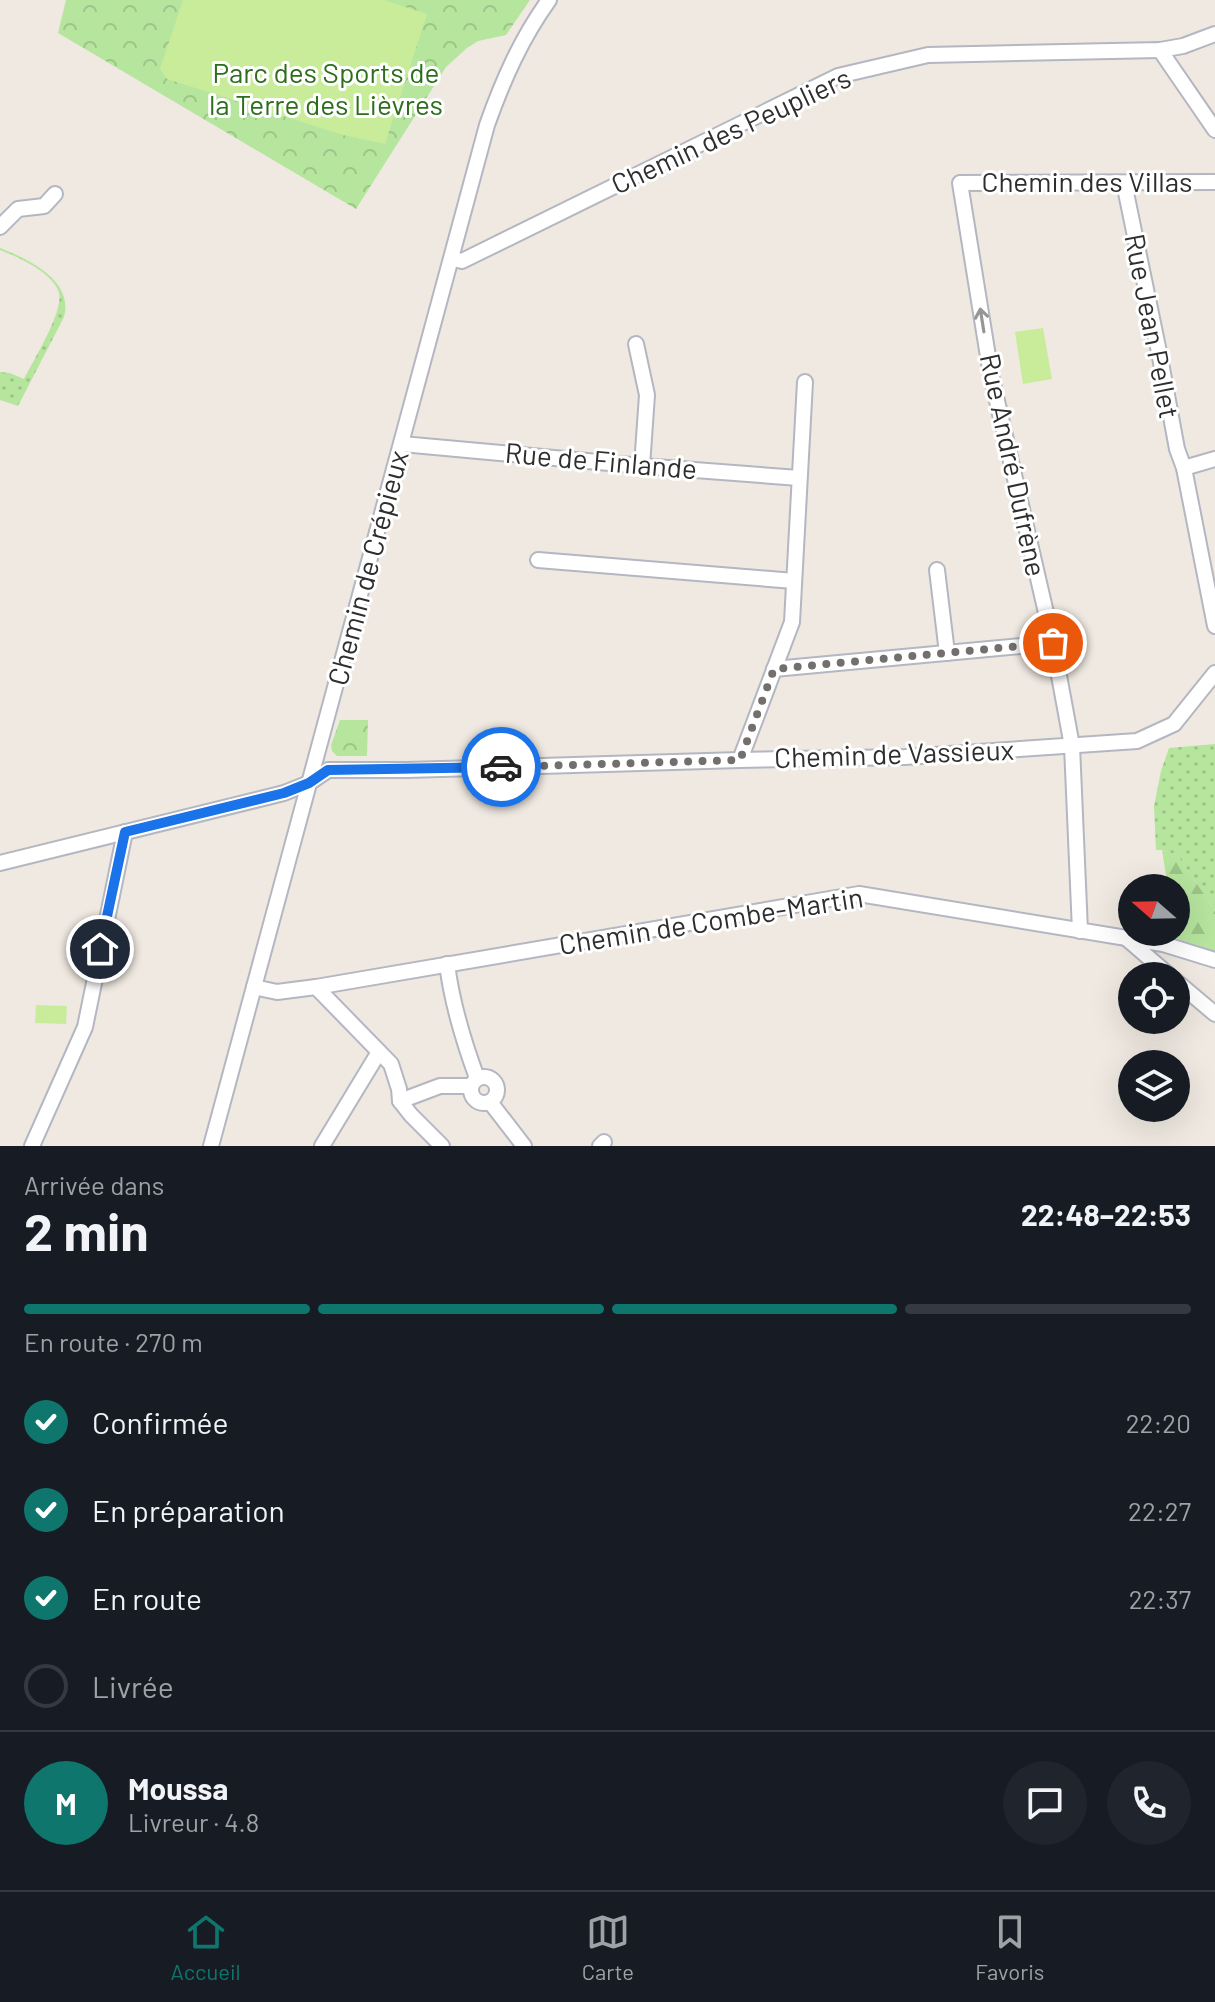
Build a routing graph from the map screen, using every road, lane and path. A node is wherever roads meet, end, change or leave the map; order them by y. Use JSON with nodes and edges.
{"nodes":[{"id":1,"x":549,"y":0,"type":"edge"},
{"id":2,"x":1215,"y":34,"type":"edge"},
{"id":3,"x":1160,"y":50,"type":"junction"},
{"id":4,"x":1215,"y":130,"type":"edge"},
{"id":5,"x":1215,"y":182,"type":"edge"},
{"id":6,"x":960,"y":183,"type":"joint"},
{"id":7,"x":1124,"y":183,"type":"junction"},
{"id":8,"x":55,"y":194,"type":"dead end"},
{"id":9,"x":0,"y":227,"type":"edge"},
{"id":10,"x":452,"y":259,"type":"junction"},
{"id":11,"x":636,"y":344,"type":"dead end"},
{"id":12,"x":805,"y":382,"type":"dead end"},
{"id":13,"x":402,"y":444,"type":"junction"},
{"id":14,"x":1215,"y":459,"type":"edge"},
{"id":15,"x":642,"y":466,"type":"junction"},
{"id":16,"x":1184,"y":468,"type":"junction"},
{"id":17,"x":799,"y":478,"type":"junction"},
{"id":18,"x":538,"y":560,"type":"dead end"},
{"id":19,"x":937,"y":570,"type":"dead end"},
{"id":20,"x":794,"y":581,"type":"junction"},
{"id":21,"x":1215,"y":626,"type":"edge"},
{"id":22,"x":1053,"y":643,"type":"junction"},
{"id":23,"x":947,"y":653,"type":"junction"},
{"id":24,"x":774,"y":669,"type":"junction"},
{"id":25,"x":1215,"y":673,"type":"edge"},
{"id":26,"x":1072,"y":746,"type":"junction"},
{"id":27,"x":740,"y":760,"type":"junction"},
{"id":28,"x":309,"y":783,"type":"junction"},
{"id":29,"x":125,"y":832,"type":"junction"},
{"id":30,"x":0,"y":863,"type":"edge"},
{"id":31,"x":1080,"y":931,"type":"junction"},
{"id":32,"x":1118,"y":937,"type":"edge"},
{"id":33,"x":1135,"y":946,"type":"edge"},
{"id":34,"x":1170,"y":946,"type":"edge"},
{"id":35,"x":1215,"y":960,"type":"edge"},
{"id":36,"x":1154,"y":962,"type":"edge"},
{"id":37,"x":447,"y":964,"type":"junction"},
{"id":38,"x":254,"y":987,"type":"junction"},
{"id":39,"x":316,"y":987,"type":"junction"},
{"id":40,"x":1190,"y":993,"type":"edge"},
{"id":41,"x":1215,"y":1014,"type":"edge"},
{"id":42,"x":379,"y":1052,"type":"junction"},
{"id":43,"x":474,"y":1082,"type":"junction"},
{"id":44,"x":400,"y":1101,"type":"junction"},
{"id":45,"x":490,"y":1102,"type":"junction"},
{"id":46,"x":32,"y":1146,"type":"edge"},
{"id":47,"x":211,"y":1146,"type":"edge"},
{"id":48,"x":322,"y":1146,"type":"edge"},
{"id":49,"x":442,"y":1146,"type":"edge"},
{"id":50,"x":524,"y":1146,"type":"edge"}],
"edges":[{"from":1,"to":10,"type":"street","name":"Chemin de Crépieux"},
{"from":2,"to":3,"type":"street","name":"Chemin des Peupliers"},
{"from":3,"to":4,"type":"street"},
{"from":3,"to":10,"type":"street","name":"Chemin des Peupliers"},
{"from":5,"to":7,"type":"street","name":"Chemin des Villas"},
{"from":6,"to":7,"type":"street","name":"Chemin des Villas"},
{"from":22,"to":6,"type":"street","name":"Rue André Dufrène","one_way":true},
{"from":7,"to":16,"type":"street","name":"Rue Jean Pellet"},
{"from":8,"to":9,"type":"street"},
{"from":10,"to":13,"type":"street","name":"Chemin de Crépieux"},
{"from":11,"to":15,"type":"street"},
{"from":12,"to":17,"type":"street"},
{"from":13,"to":15,"type":"street","name":"Rue de Finlande"},
{"from":13,"to":28,"type":"street","name":"Chemin de Crépieux"},
{"from":14,"to":16,"type":"street"},
{"from":15,"to":17,"type":"street","name":"Rue de Finlande"},
{"from":16,"to":21,"type":"street"},
{"from":17,"to":20,"type":"street"},
{"from":18,"to":20,"type":"street"},
{"from":19,"to":23,"type":"street"},
{"from":20,"to":24,"type":"street"},
{"from":22,"to":23,"type":"street"},
{"from":22,"to":26,"type":"street","name":"Rue André Dufrène"},
{"from":23,"to":24,"type":"street"},
{"from":24,"to":27,"type":"street"},
{"from":25,"to":26,"type":"street","name":"Chemin de Vassieux"},
{"from":26,"to":27,"type":"street","name":"Chemin de Vassieux"},
{"from":26,"to":31,"type":"street","name":"Rue André Dufrène"},
{"from":27,"to":28,"type":"street","name":"Chemin de Vassieux"},
{"from":28,"to":29,"type":"street","name":"Chemin de Vassieux"},
{"from":28,"to":38,"type":"street","name":"Chemin de Crépieux"},
{"from":29,"to":30,"type":"street","name":"Chemin de Vassieux"},
{"from":29,"to":46,"type":"street"},
{"from":31,"to":32,"type":"street","name":"Chemin de Combe-Martin"},
{"from":31,"to":37,"type":"street","name":"Chemin de Combe-Martin"},
{"from":33,"to":36,"type":"street"},
{"from":34,"to":35,"type":"street","name":"Chemin de Combe-Martin"},
{"from":37,"to":39,"type":"street","name":"Chemin de Combe-Martin"},
{"from":37,"to":43,"type":"street"},
{"from":38,"to":39,"type":"street","name":"Chemin de Combe-Martin"},
{"from":38,"to":47,"type":"street","name":"Chemin de Crépieux"},
{"from":39,"to":42,"type":"street"},
{"from":40,"to":41,"type":"street"},
{"from":42,"to":44,"type":"street"},
{"from":42,"to":48,"type":"street"},
{"from":43,"to":44,"type":"street"},
{"from":43,"to":45,"type":"street"},
{"from":43,"to":45,"type":"street"},
{"from":44,"to":49,"type":"street"},
{"from":45,"to":50,"type":"street"}]}
